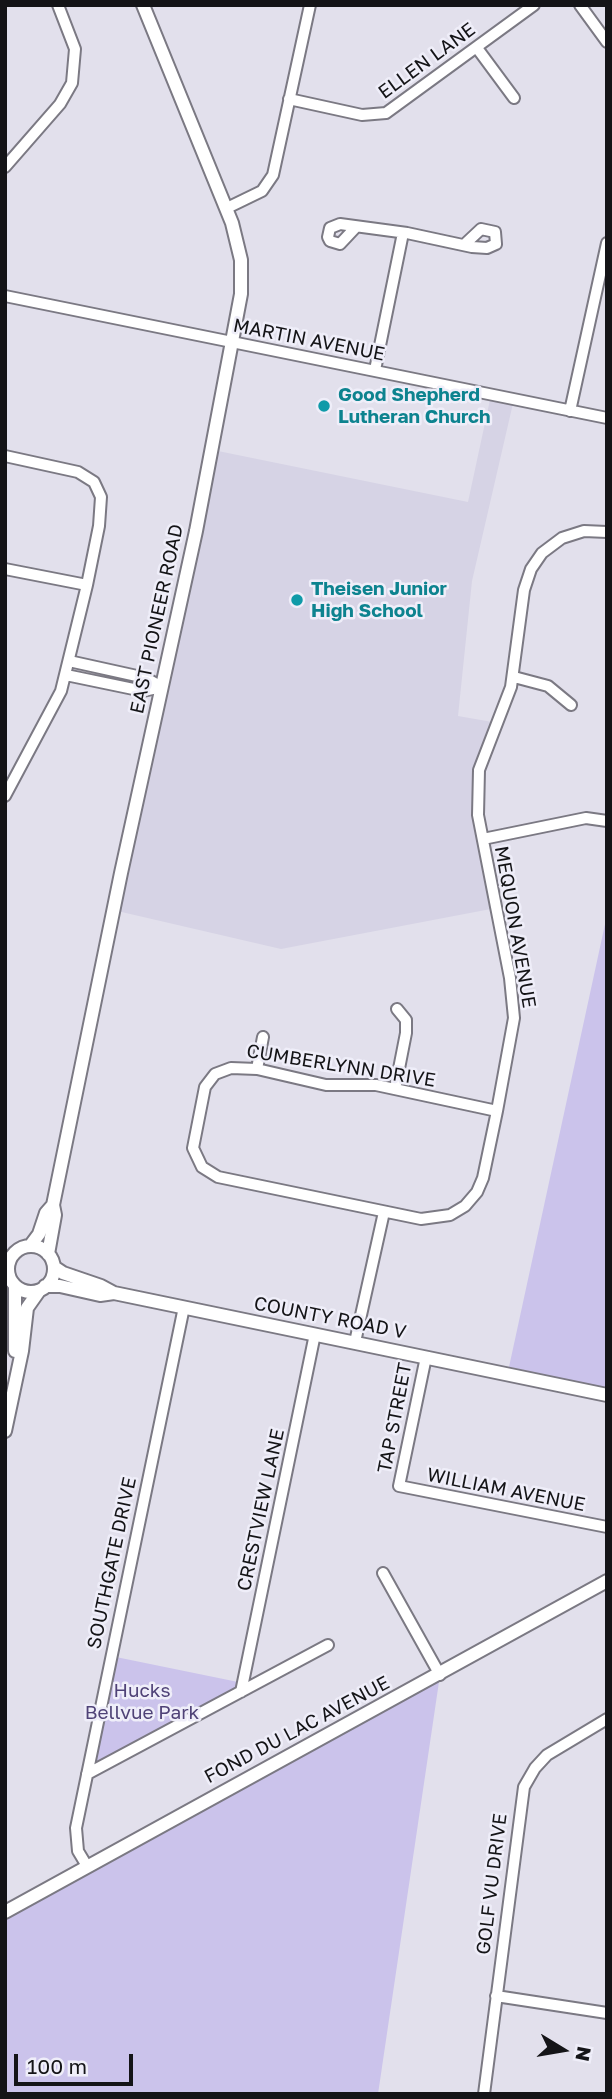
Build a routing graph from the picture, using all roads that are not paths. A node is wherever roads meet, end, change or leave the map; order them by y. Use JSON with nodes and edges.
{"nodes":[{"id":1,"x":58,"y":5,"type":"edge"},
{"id":2,"x":143,"y":5,"type":"edge"},
{"id":3,"x":310,"y":5,"type":"edge"},
{"id":4,"x":534,"y":5,"type":"edge"},
{"id":5,"x":580,"y":5,"type":"edge"},
{"id":6,"x":607,"y":42,"type":"edge"},
{"id":7,"x":477,"y":48,"type":"junction"},
{"id":8,"x":514,"y":98,"type":"dead end"},
{"id":9,"x":289,"y":99,"type":"junction"},
{"id":10,"x":5,"y":167,"type":"edge"},
{"id":11,"x":227,"y":208,"type":"junction"},
{"id":12,"x":356,"y":227,"type":"dead end"},
{"id":13,"x":403,"y":233,"type":"junction"},
{"id":14,"x":607,"y":243,"type":"edge"},
{"id":15,"x":465,"y":244,"type":"dead end"},
{"id":16,"x":5,"y":296,"type":"edge"},
{"id":17,"x":234,"y":344,"type":"junction"},
{"id":18,"x":375,"y":370,"type":"junction"},
{"id":19,"x":570,"y":411,"type":"junction"},
{"id":20,"x":607,"y":418,"type":"edge"},
{"id":21,"x":5,"y":456,"type":"edge"},
{"id":22,"x":607,"y":532,"type":"edge"},
{"id":23,"x":5,"y":569,"type":"edge"},
{"id":24,"x":87,"y":585,"type":"junction"},
{"id":25,"x":69,"y":661,"type":"junction"},
{"id":26,"x":66,"y":675,"type":"junction"},
{"id":27,"x":514,"y":677,"type":"junction"},
{"id":28,"x":162,"y":687,"type":"junction"},
{"id":29,"x":571,"y":705,"type":"dead end"},
{"id":30,"x":5,"y":796,"type":"edge"},
{"id":31,"x":607,"y":821,"type":"edge"},
{"id":32,"x":482,"y":839,"type":"junction"},
{"id":33,"x":397,"y":1009,"type":"dead end"},
{"id":34,"x":263,"y":1037,"type":"dead end"},
{"id":35,"x":257,"y":1069,"type":"junction"},
{"id":36,"x":394,"y":1089,"type":"junction"},
{"id":37,"x":497,"y":1111,"type":"junction"},
{"id":38,"x":53,"y":1205,"type":"junction"},
{"id":39,"x":384,"y":1212,"type":"junction"},
{"id":40,"x":30,"y":1246,"type":"junction"},
{"id":41,"x":10,"y":1252,"type":"edge"},
{"id":42,"x":48,"y":1254,"type":"junction"},
{"id":43,"x":54,"y":1267,"type":"junction"},
{"id":44,"x":6,"y":1271,"type":"edge"},
{"id":45,"x":15,"y":1286,"type":"junction"},
{"id":46,"x":42,"y":1289,"type":"junction"},
{"id":47,"x":114,"y":1293,"type":"junction"},
{"id":48,"x":184,"y":1307,"type":"junction"},
{"id":49,"x":314,"y":1334,"type":"junction"},
{"id":50,"x":355,"y":1342,"type":"junction"},
{"id":51,"x":425,"y":1357,"type":"junction"},
{"id":52,"x":607,"y":1395,"type":"edge"},
{"id":53,"x":13,"y":1397,"type":"junction"},
{"id":54,"x":5,"y":1431,"type":"edge"},
{"id":55,"x":399,"y":1486,"type":"joint"},
{"id":56,"x":607,"y":1527,"type":"edge"},
{"id":57,"x":383,"y":1573,"type":"dead end"},
{"id":58,"x":607,"y":1581,"type":"edge"},
{"id":59,"x":328,"y":1645,"type":"dead end"},
{"id":60,"x":440,"y":1675,"type":"junction"},
{"id":61,"x":241,"y":1692,"type":"junction"},
{"id":62,"x":607,"y":1719,"type":"edge"},
{"id":63,"x":87,"y":1774,"type":"junction"},
{"id":64,"x":87,"y":1866,"type":"junction"},
{"id":65,"x":5,"y":1912,"type":"edge"},
{"id":66,"x":496,"y":1996,"type":"junction"},
{"id":67,"x":607,"y":2013,"type":"edge"},
{"id":68,"x":484,"y":2094,"type":"edge"}],
"edges":[{"from":1,"to":10,"type":"street"},
{"from":2,"to":11,"type":"main road","name":"EAST PIONEER ROAD"},
{"from":3,"to":9,"type":"street"},
{"from":4,"to":7,"type":"street","name":"ELLEN LANE"},
{"from":5,"to":6,"type":"street"},
{"from":7,"to":8,"type":"street"},
{"from":7,"to":9,"type":"street","name":"ELLEN LANE"},
{"from":9,"to":11,"type":"street"},
{"from":11,"to":17,"type":"main road","name":"EAST PIONEER ROAD"},
{"from":12,"to":13,"type":"street"},
{"from":13,"to":15,"type":"street"},
{"from":13,"to":18,"type":"street"},
{"from":14,"to":19,"type":"street"},
{"from":16,"to":17,"type":"street","name":"MARTIN AVENUE"},
{"from":17,"to":18,"type":"street","name":"MARTIN AVENUE"},
{"from":17,"to":28,"type":"main road","name":"EAST PIONEER ROAD"},
{"from":18,"to":19,"type":"street","name":"MARTIN AVENUE"},
{"from":19,"to":20,"type":"street","name":"MARTIN AVENUE"},
{"from":21,"to":24,"type":"street"},
{"from":22,"to":27,"type":"street","name":"MEQUON AVENUE"},
{"from":23,"to":24,"type":"street"},
{"from":24,"to":25,"type":"street"},
{"from":25,"to":26,"type":"street"},
{"from":25,"to":28,"type":"street"},
{"from":26,"to":28,"type":"street"},
{"from":26,"to":30,"type":"street"},
{"from":27,"to":29,"type":"street"},
{"from":27,"to":32,"type":"street","name":"MEQUON AVENUE"},
{"from":28,"to":38,"type":"main road","name":"EAST PIONEER ROAD"},
{"from":31,"to":32,"type":"street"},
{"from":32,"to":37,"type":"street","name":"MEQUON AVENUE"},
{"from":33,"to":36,"type":"street"},
{"from":34,"to":35,"type":"street"},
{"from":35,"to":36,"type":"street","name":"CUMBERLYNN DRIVE"},
{"from":35,"to":39,"type":"street","name":"CUMBERLYNN DRIVE"},
{"from":36,"to":37,"type":"street","name":"CUMBERLYNN DRIVE"},
{"from":37,"to":39,"type":"street","name":"MEQUON AVENUE"},
{"from":38,"to":40,"type":"main road","name":"EAST PIONEER ROAD"},
{"from":38,"to":42,"type":"main road"},
{"from":39,"to":50,"type":"street"},
{"from":40,"to":41,"type":"main road"},
{"from":40,"to":42,"type":"main road"},
{"from":41,"to":44,"type":"main road"},
{"from":42,"to":43,"type":"main road"},
{"from":43,"to":46,"type":"main road"},
{"from":43,"to":47,"type":"main road"},
{"from":44,"to":45,"type":"main road"},
{"from":45,"to":46,"type":"main road"},
{"from":45,"to":53,"type":"main road"},
{"from":46,"to":47,"type":"main road","name":"COUNTY ROAD V"},
{"from":46,"to":53,"type":"main road"},
{"from":47,"to":48,"type":"main road","name":"COUNTY ROAD V"},
{"from":48,"to":49,"type":"main road","name":"COUNTY ROAD V"},
{"from":48,"to":63,"type":"street","name":"SOUTHGATE DRIVE"},
{"from":49,"to":50,"type":"main road","name":"COUNTY ROAD V"},
{"from":49,"to":61,"type":"street","name":"CRESTVIEW LANE"},
{"from":50,"to":51,"type":"main road","name":"COUNTY ROAD V"},
{"from":51,"to":52,"type":"main road","name":"COUNTY ROAD V"},
{"from":51,"to":55,"type":"street","name":"TAP STREET"},
{"from":53,"to":54,"type":"main road"},
{"from":55,"to":56,"type":"street","name":"WILLIAM AVENUE"},
{"from":57,"to":60,"type":"street"},
{"from":58,"to":60,"type":"main road","name":"FOND DU LAC AVENUE"},
{"from":59,"to":61,"type":"street"},
{"from":60,"to":64,"type":"main road","name":"FOND DU LAC AVENUE"},
{"from":61,"to":63,"type":"street"},
{"from":62,"to":66,"type":"street","name":"GOLF VU DRIVE"},
{"from":63,"to":64,"type":"street","name":"SOUTHGATE DRIVE"},
{"from":64,"to":65,"type":"main road","name":"FOND DU LAC AVENUE"},
{"from":66,"to":67,"type":"street"},
{"from":66,"to":68,"type":"street","name":"GOLF VU DRIVE"}]}
